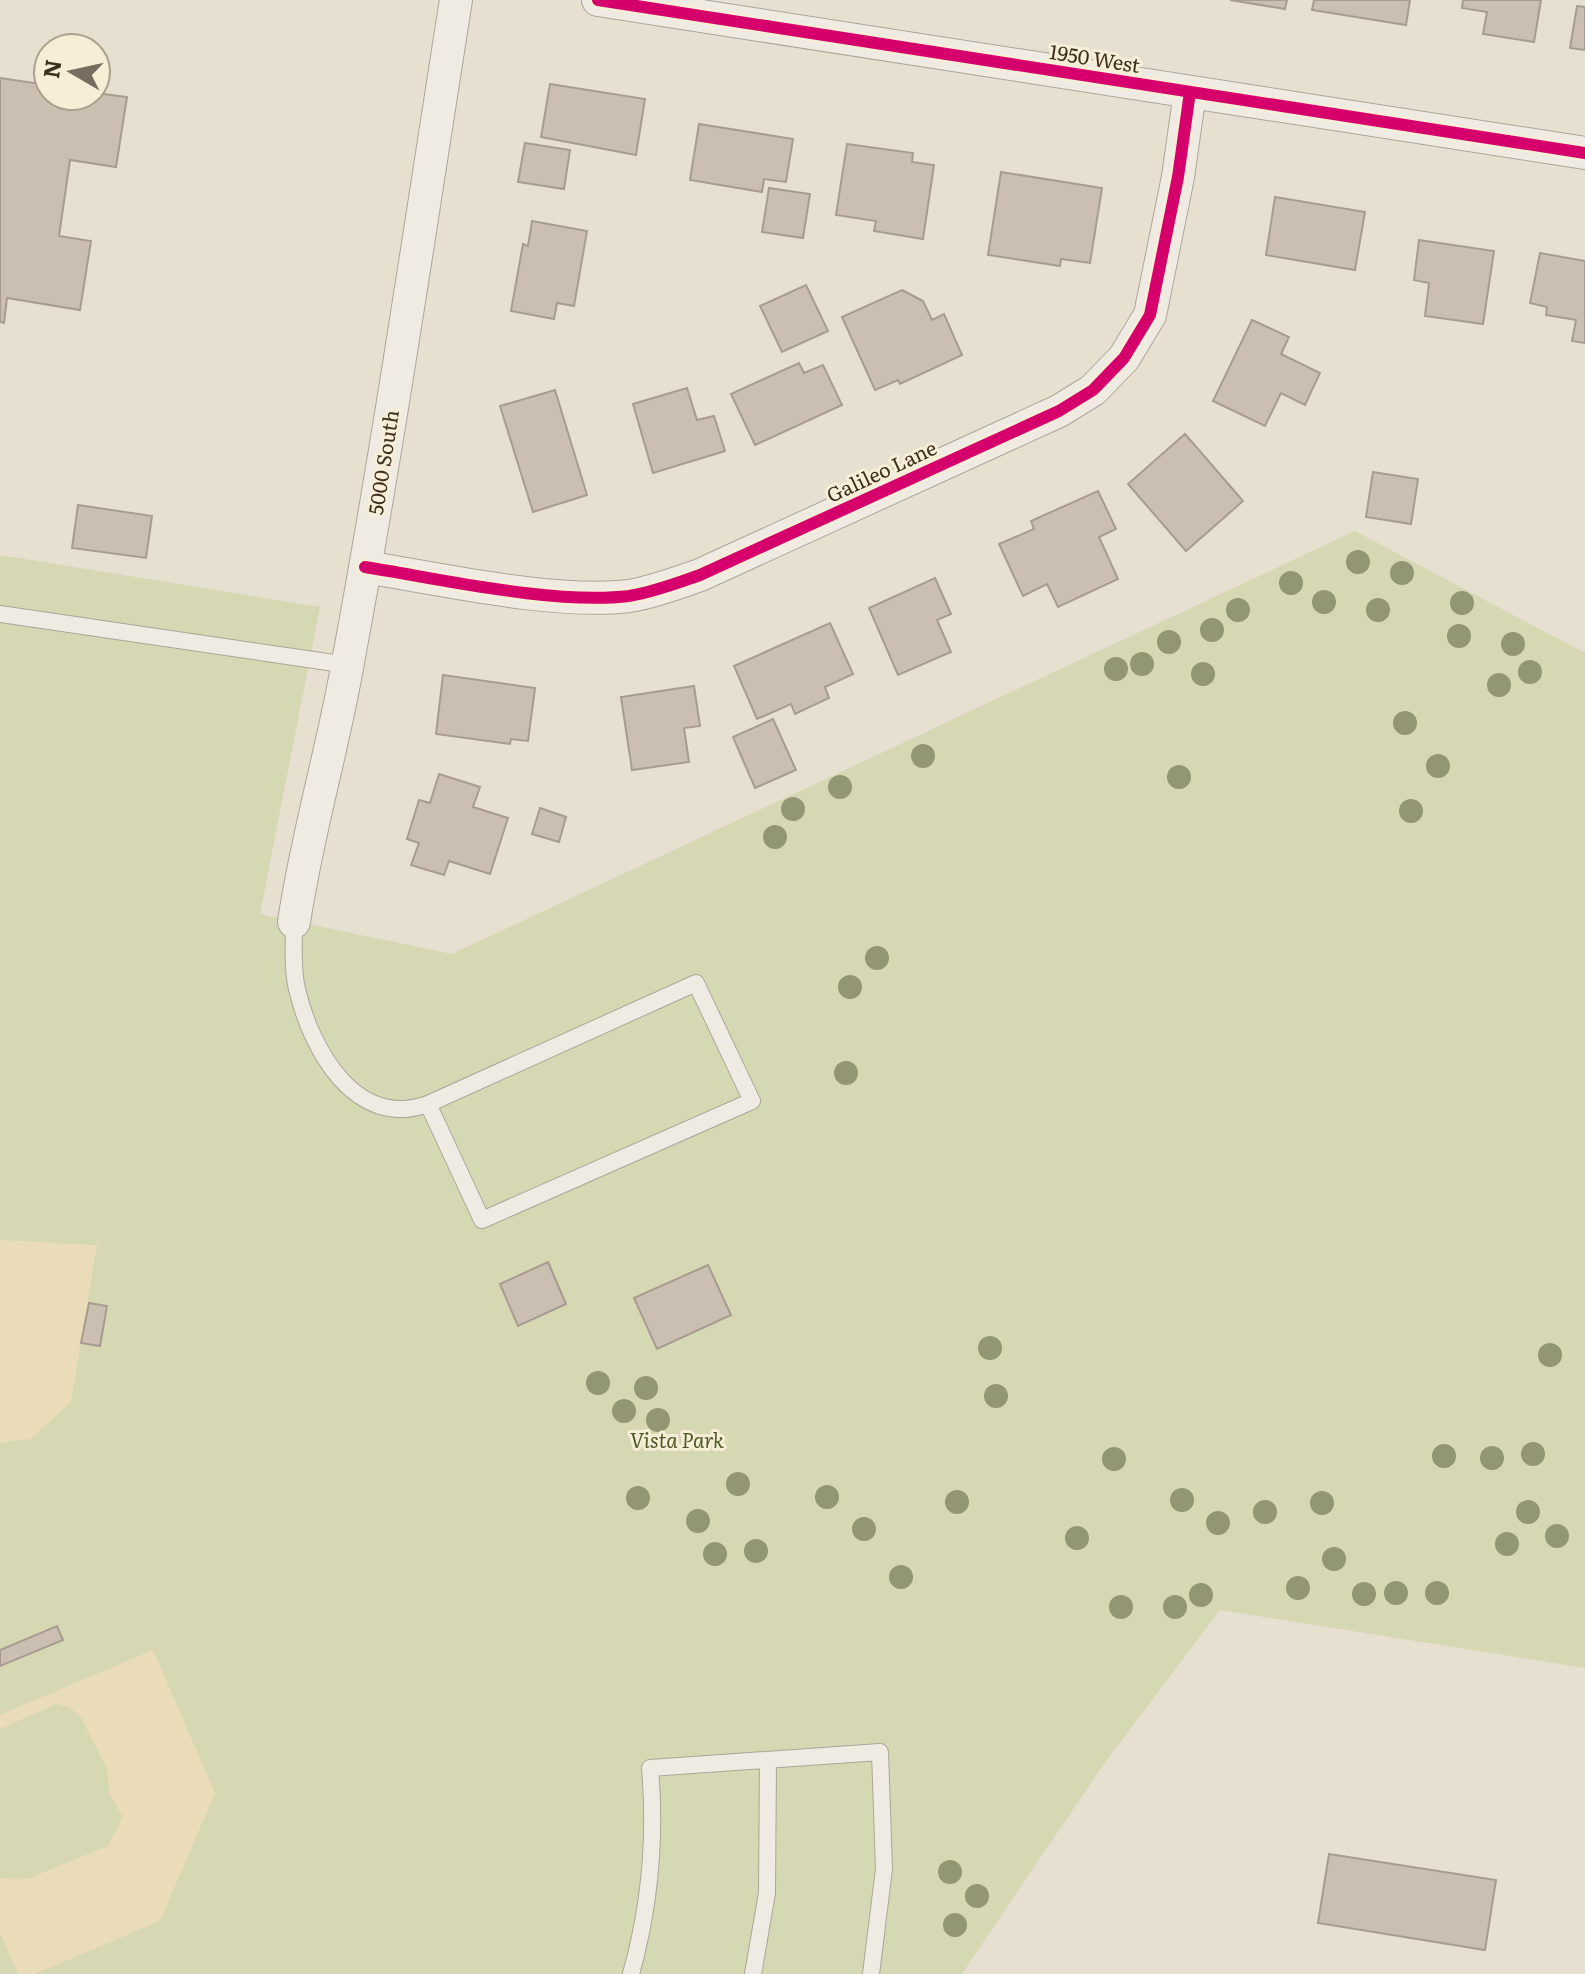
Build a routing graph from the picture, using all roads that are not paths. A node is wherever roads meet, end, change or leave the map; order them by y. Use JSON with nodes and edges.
{"nodes":[{"id":1,"x":456,"y":0,"type":"edge"},
{"id":2,"x":598,"y":0,"type":"edge"},
{"id":3,"x":1190,"y":92,"type":"junction"},
{"id":4,"x":1585,"y":153,"type":"edge"},
{"id":5,"x":365,"y":567,"type":"junction"},
{"id":6,"x":0,"y":614,"type":"edge"},
{"id":7,"x":348,"y":665,"type":"junction"},
{"id":8,"x":294,"y":922,"type":"joint"},
{"id":9,"x":428,"y":1104,"type":"junction"},
{"id":10,"x":768,"y":1760,"type":"junction"},
{"id":11,"x":631,"y":1974,"type":"edge"},
{"id":12,"x":753,"y":1974,"type":"edge"},
{"id":13,"x":871,"y":1974,"type":"edge"}],
"edges":[{"from":1,"to":5,"type":"street","name":"5000 South"},
{"from":2,"to":3,"type":"street","name":"1950 West"},
{"from":3,"to":4,"type":"street","name":"1950 West"},
{"from":3,"to":5,"type":"street","name":"Galileo Lane"},
{"from":5,"to":7,"type":"street","name":"5000 South"},
{"from":6,"to":7,"type":"lane"},
{"from":7,"to":8,"type":"street","name":"5000 South"},
{"from":8,"to":9,"type":"lane"},
{"from":9,"to":9,"type":"lane"},
{"from":10,"to":11,"type":"lane"},
{"from":10,"to":12,"type":"lane"},
{"from":10,"to":13,"type":"lane"}]}
